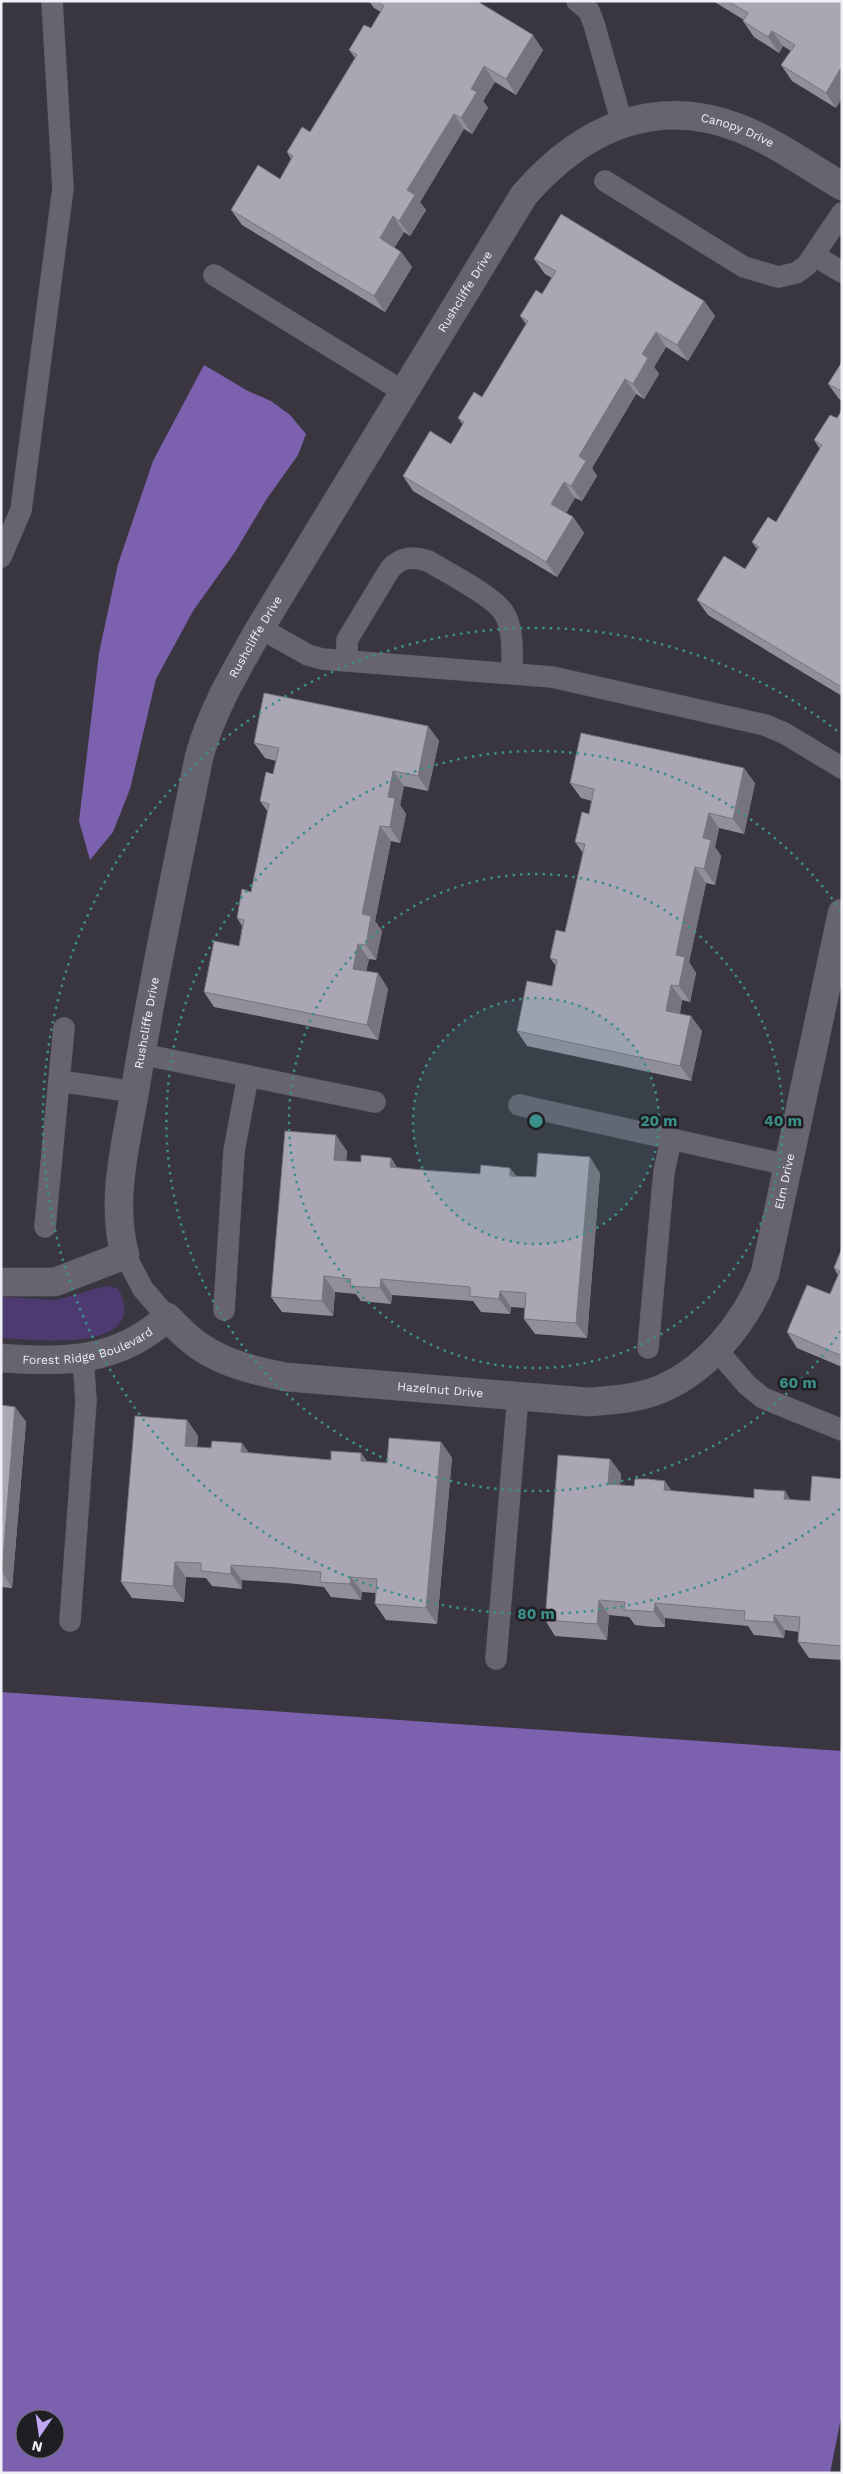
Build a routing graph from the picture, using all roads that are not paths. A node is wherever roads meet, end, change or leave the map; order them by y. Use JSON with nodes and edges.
{"nodes":[{"id":1,"x":52,"y":1,"type":"edge"},
{"id":2,"x":577,"y":1,"type":"edge"},
{"id":3,"x":622,"y":123,"type":"junction"},
{"id":4,"x":604,"y":181,"type":"dead end"},
{"id":5,"x":842,"y":186,"type":"edge"},
{"id":6,"x":842,"y":213,"type":"edge"},
{"id":7,"x":815,"y":256,"type":"junction"},
{"id":8,"x":842,"y":272,"type":"edge"},
{"id":9,"x":214,"y":275,"type":"dead end"},
{"id":10,"x":404,"y":392,"type":"junction"},
{"id":11,"x":1,"y":557,"type":"edge"},
{"id":12,"x":260,"y":628,"type":"junction"},
{"id":13,"x":347,"y":661,"type":"junction"},
{"id":14,"x":512,"y":674,"type":"junction"},
{"id":15,"x":842,"y":768,"type":"edge"},
{"id":16,"x":840,"y":930,"type":"edge"},
{"id":17,"x":64,"y":1028,"type":"dead end"},
{"id":18,"x":141,"y":1054,"type":"junction"},
{"id":19,"x":248,"y":1076,"type":"junction"},
{"id":20,"x":59,"y":1082,"type":"junction"},
{"id":21,"x":135,"y":1092,"type":"junction"},
{"id":22,"x":375,"y":1102,"type":"dead end"},
{"id":23,"x":518,"y":1105,"type":"dead end"},
{"id":24,"x":671,"y":1139,"type":"junction"},
{"id":25,"x":788,"y":1166,"type":"junction"},
{"id":26,"x":45,"y":1227,"type":"dead end"},
{"id":27,"x":126,"y":1255,"type":"junction"},
{"id":28,"x":1,"y":1282,"type":"edge"},
{"id":29,"x":224,"y":1310,"type":"dead end"},
{"id":30,"x":167,"y":1317,"type":"junction"},
{"id":31,"x":648,"y":1348,"type":"dead end"},
{"id":32,"x":716,"y":1349,"type":"junction"},
{"id":33,"x":1,"y":1358,"type":"edge"},
{"id":34,"x":83,"y":1358,"type":"junction"},
{"id":35,"x":518,"y":1396,"type":"junction"},
{"id":36,"x":842,"y":1430,"type":"edge"},
{"id":37,"x":70,"y":1621,"type":"dead end"},
{"id":38,"x":496,"y":1659,"type":"dead end"}],
"edges":[{"from":1,"to":11,"type":"lane"},
{"from":2,"to":3,"type":"lane"},
{"from":3,"to":5,"type":"street","name":"Canopy Drive"},
{"from":3,"to":10,"type":"street","name":"Rushcliffe Drive"},
{"from":4,"to":7,"type":"lane"},
{"from":6,"to":7,"type":"lane"},
{"from":7,"to":8,"type":"lane"},
{"from":9,"to":10,"type":"lane"},
{"from":10,"to":12,"type":"street","name":"Rushcliffe Drive"},
{"from":12,"to":13,"type":"lane"},
{"from":12,"to":18,"type":"street","name":"Rushcliffe Drive"},
{"from":13,"to":14,"type":"lane"},
{"from":13,"to":14,"type":"lane"},
{"from":14,"to":15,"type":"lane"},
{"from":16,"to":25,"type":"street","name":"Elm Drive"},
{"from":17,"to":20,"type":"lane"},
{"from":18,"to":19,"type":"lane"},
{"from":18,"to":21,"type":"street","name":"Rushcliffe Drive"},
{"from":19,"to":22,"type":"lane"},
{"from":19,"to":29,"type":"lane"},
{"from":20,"to":21,"type":"lane"},
{"from":20,"to":26,"type":"lane"},
{"from":21,"to":27,"type":"street","name":"Rushcliffe Drive"},
{"from":23,"to":24,"type":"lane"},
{"from":24,"to":25,"type":"lane"},
{"from":24,"to":31,"type":"lane"},
{"from":25,"to":32,"type":"street","name":"Elm Drive"},
{"from":27,"to":28,"type":"street"},
{"from":27,"to":30,"type":"lane"},
{"from":30,"to":34,"type":"street","name":"Forest Ridge Boulevard"},
{"from":30,"to":35,"type":"street","name":"Hazelnut Drive"},
{"from":32,"to":35,"type":"street","name":"Hazelnut Drive"},
{"from":32,"to":36,"type":"lane"},
{"from":33,"to":34,"type":"street","name":"Forest Ridge Boulevard"},
{"from":34,"to":37,"type":"lane"},
{"from":35,"to":38,"type":"lane"}]}
